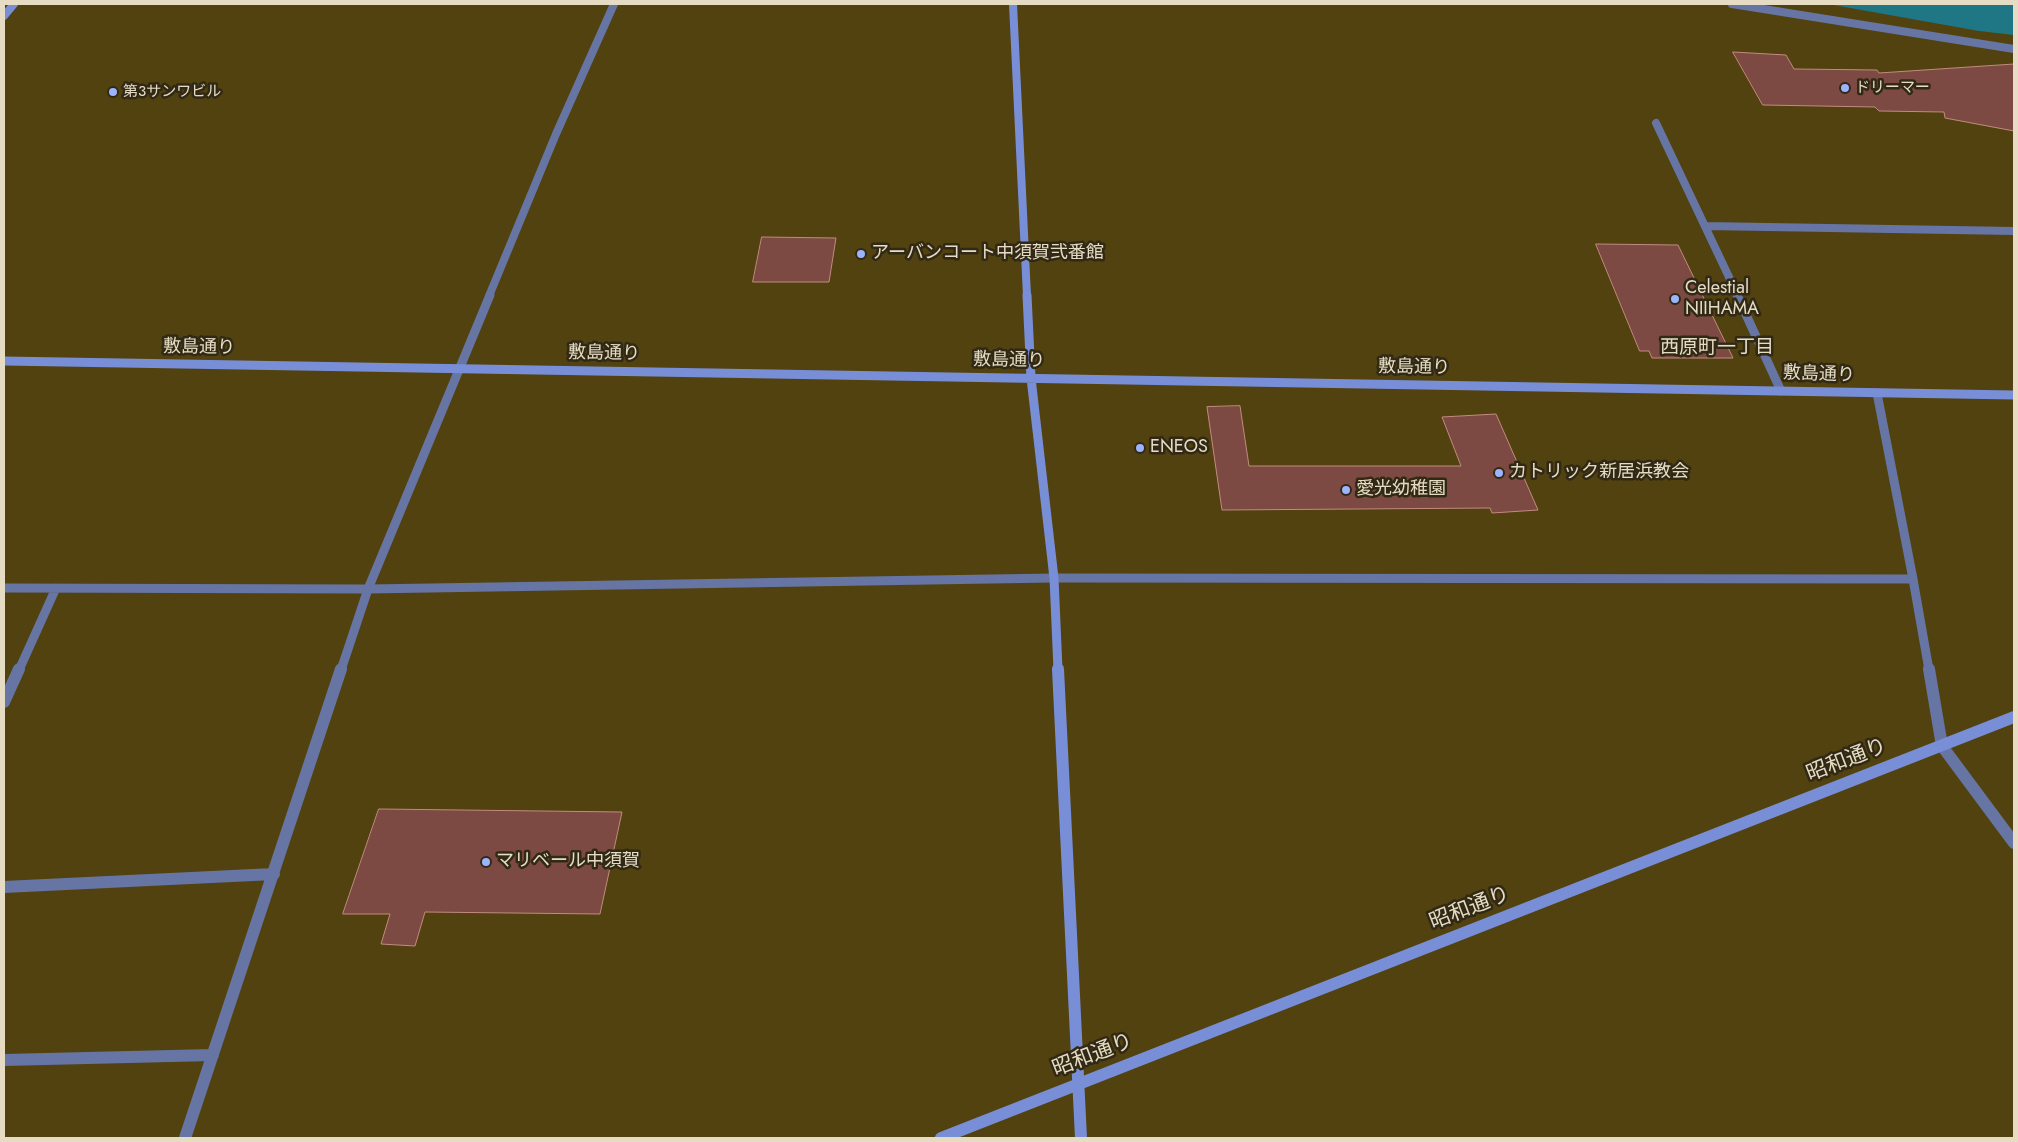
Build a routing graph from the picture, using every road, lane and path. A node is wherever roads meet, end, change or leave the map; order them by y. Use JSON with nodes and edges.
{"nodes":[{"id":1,"x":14,"y":4,"type":"edge"},
{"id":2,"x":614,"y":4,"type":"edge"},
{"id":3,"x":1013,"y":4,"type":"edge"},
{"id":4,"x":1732,"y":4,"type":"edge"},
{"id":5,"x":4,"y":15,"type":"edge"},
{"id":6,"x":2014,"y":48,"type":"edge"},
{"id":7,"x":1656,"y":124,"type":"dead end"},
{"id":8,"x":1706,"y":226,"type":"junction"},
{"id":9,"x":2014,"y":231,"type":"edge"},
{"id":10,"x":4,"y":361,"type":"edge"},
{"id":11,"x":460,"y":368,"type":"junction"},
{"id":12,"x":1031,"y":378,"type":"junction"},
{"id":13,"x":1782,"y":391,"type":"junction"},
{"id":14,"x":1876,"y":393,"type":"junction"},
{"id":15,"x":2014,"y":395,"type":"edge"},
{"id":16,"x":1054,"y":578,"type":"junction"},
{"id":17,"x":1913,"y":579,"type":"junction"},
{"id":18,"x":4,"y":588,"type":"edge"},
{"id":19,"x":56,"y":588,"type":"junction"},
{"id":20,"x":368,"y":589,"type":"junction"},
{"id":21,"x":4,"y":702,"type":"edge"},
{"id":22,"x":2014,"y":717,"type":"edge"},
{"id":23,"x":1942,"y":746,"type":"junction"},
{"id":24,"x":2014,"y":843,"type":"edge"},
{"id":25,"x":274,"y":874,"type":"junction"},
{"id":26,"x":4,"y":888,"type":"edge"},
{"id":27,"x":213,"y":1055,"type":"junction"},
{"id":28,"x":4,"y":1060,"type":"edge"},
{"id":29,"x":1077,"y":1084,"type":"junction"},
{"id":30,"x":185,"y":1138,"type":"edge"},
{"id":31,"x":941,"y":1138,"type":"edge"},
{"id":32,"x":1081,"y":1138,"type":"edge"}],
"edges":[{"from":1,"to":5,"type":"street"},
{"from":2,"to":11,"type":"street"},
{"from":3,"to":12,"type":"street"},
{"from":4,"to":6,"type":"street"},
{"from":7,"to":8,"type":"street"},
{"from":8,"to":9,"type":"street"},
{"from":8,"to":13,"type":"street"},
{"from":10,"to":11,"type":"street","name":"敷島通り"},
{"from":11,"to":12,"type":"street","name":"敷島通り"},
{"from":11,"to":20,"type":"street"},
{"from":12,"to":13,"type":"street","name":"敷島通り"},
{"from":12,"to":16,"type":"street"},
{"from":13,"to":14,"type":"street","name":"敷島通り"},
{"from":14,"to":15,"type":"street","name":"敷島通り"},
{"from":14,"to":17,"type":"street"},
{"from":16,"to":17,"type":"street"},
{"from":16,"to":20,"type":"street"},
{"from":16,"to":29,"type":"street"},
{"from":17,"to":23,"type":"street"},
{"from":18,"to":19,"type":"street"},
{"from":19,"to":20,"type":"street"},
{"from":19,"to":21,"type":"street"},
{"from":20,"to":25,"type":"street"},
{"from":22,"to":23,"type":"street","name":"昭和通り"},
{"from":23,"to":24,"type":"street"},
{"from":23,"to":29,"type":"street","name":"昭和通り"},
{"from":25,"to":26,"type":"street"},
{"from":25,"to":27,"type":"street"},
{"from":27,"to":28,"type":"street"},
{"from":27,"to":30,"type":"street"},
{"from":29,"to":31,"type":"street","name":"昭和通り"},
{"from":29,"to":32,"type":"street"}]}
